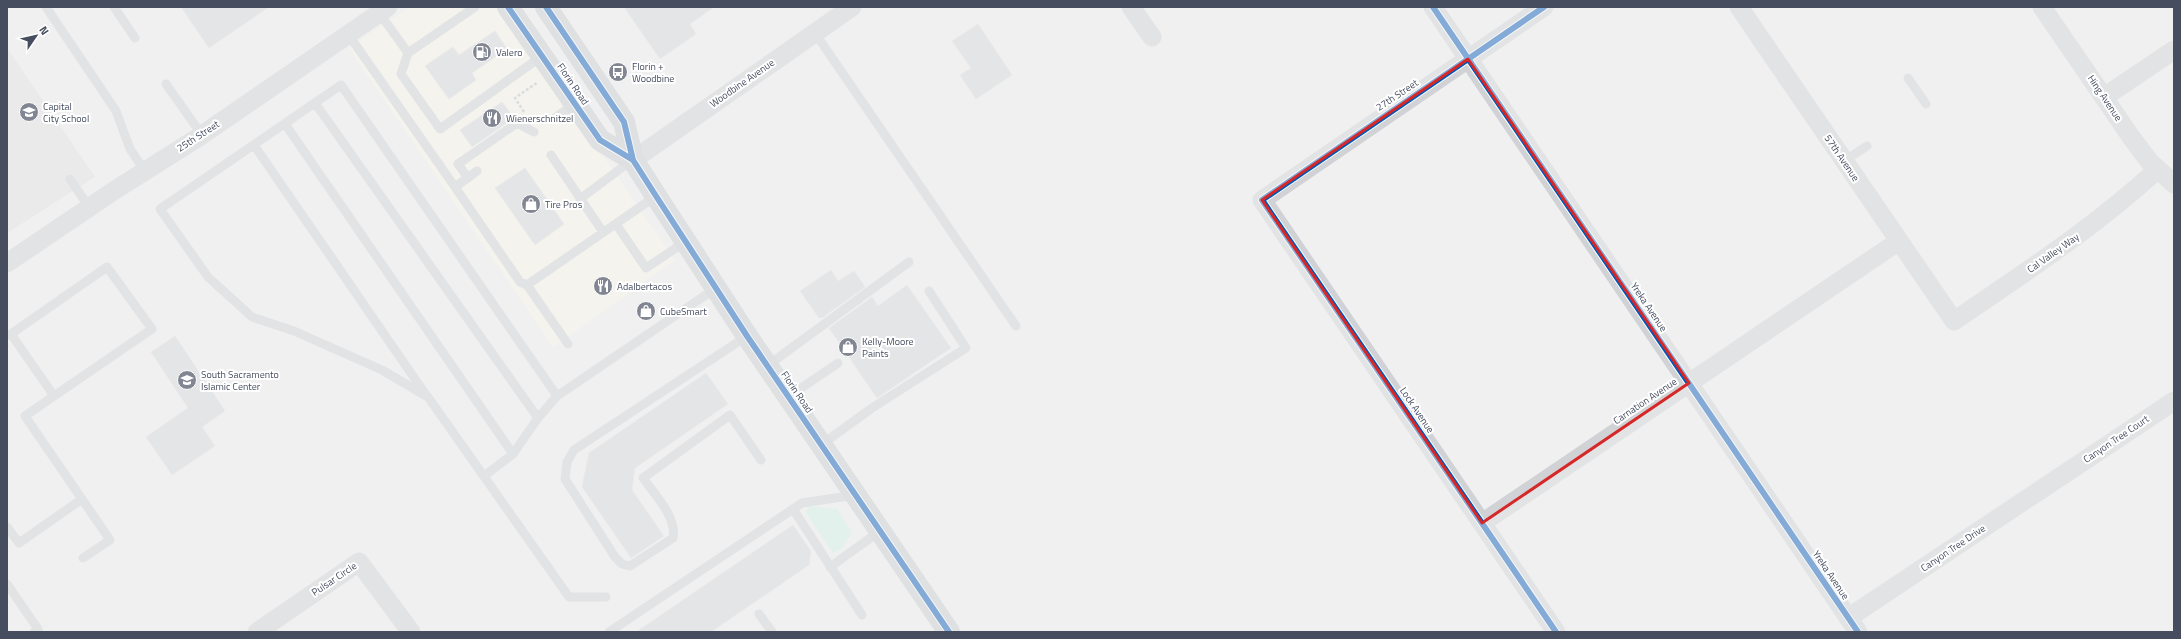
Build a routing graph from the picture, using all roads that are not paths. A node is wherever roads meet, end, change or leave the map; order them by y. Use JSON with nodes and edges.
{"nodes":[{"id":1,"x":46,"y":7,"type":"edge"},
{"id":2,"x":114,"y":7,"type":"edge"},
{"id":3,"x":475,"y":7,"type":"edge"},
{"id":4,"x":508,"y":7,"type":"edge"},
{"id":5,"x":546,"y":7,"type":"edge"},
{"id":6,"x":852,"y":7,"type":"edge"},
{"id":7,"x":1131,"y":7,"type":"edge"},
{"id":8,"x":1433,"y":7,"type":"edge"},
{"id":9,"x":1544,"y":7,"type":"edge"},
{"id":10,"x":1739,"y":7,"type":"edge"},
{"id":11,"x":2042,"y":7,"type":"edge"},
{"id":12,"x":381,"y":9,"type":"edge"},
{"id":13,"x":815,"y":33,"type":"junction"},
{"id":14,"x":348,"y":34,"type":"junction"},
{"id":15,"x":1152,"y":37,"type":"dead end"},
{"id":16,"x":135,"y":38,"type":"dead end"},
{"id":17,"x":2174,"y":50,"type":"edge"},
{"id":18,"x":408,"y":53,"type":"junction"},
{"id":19,"x":542,"y":56,"type":"junction"},
{"id":20,"x":1468,"y":59,"type":"junction"},
{"id":21,"x":1908,"y":78,"type":"dead end"},
{"id":22,"x":166,"y":84,"type":"dead end"},
{"id":23,"x":2104,"y":97,"type":"junction"},
{"id":24,"x":315,"y":103,"type":"junction"},
{"id":25,"x":575,"y":104,"type":"junction"},
{"id":26,"x":1926,"y":104,"type":"dead end"},
{"id":27,"x":556,"y":118,"type":"dead end"},
{"id":28,"x":285,"y":124,"type":"junction"},
{"id":29,"x":534,"y":132,"type":"dead end"},
{"id":30,"x":202,"y":135,"type":"junction"},
{"id":31,"x":254,"y":145,"type":"junction"},
{"id":32,"x":1867,"y":146,"type":"dead end"},
{"id":33,"x":550,"y":155,"type":"dead end"},
{"id":34,"x":633,"y":160,"type":"junction"},
{"id":35,"x":1844,"y":161,"type":"junction"},
{"id":36,"x":2158,"y":169,"type":"junction"},
{"id":37,"x":145,"y":171,"type":"junction"},
{"id":38,"x":477,"y":172,"type":"dead end"},
{"id":39,"x":468,"y":178,"type":"junction"},
{"id":40,"x":70,"y":179,"type":"dead end"},
{"id":41,"x":2174,"y":184,"type":"edge"},
{"id":42,"x":455,"y":187,"type":"junction"},
{"id":43,"x":656,"y":196,"type":"junction"},
{"id":44,"x":580,"y":199,"type":"junction"},
{"id":45,"x":1262,"y":200,"type":"joint"},
{"id":46,"x":89,"y":207,"type":"junction"},
{"id":47,"x":616,"y":224,"type":"junction"},
{"id":48,"x":603,"y":232,"type":"junction"},
{"id":49,"x":686,"y":241,"type":"junction"},
{"id":50,"x":1899,"y":241,"type":"junction"},
{"id":51,"x":908,"y":262,"type":"dead end"},
{"id":52,"x":7,"y":263,"type":"edge"},
{"id":53,"x":527,"y":285,"type":"junction"},
{"id":54,"x":716,"y":288,"type":"junction"},
{"id":55,"x":929,"y":291,"type":"dead end"},
{"id":56,"x":1946,"y":310,"type":"joint"},
{"id":57,"x":1016,"y":326,"type":"dead end"},
{"id":58,"x":9,"y":335,"type":"edge"},
{"id":59,"x":747,"y":336,"type":"junction"},
{"id":60,"x":568,"y":344,"type":"dead end"},
{"id":61,"x":838,"y":363,"type":"dead end"},
{"id":62,"x":767,"y":366,"type":"junction"},
{"id":63,"x":1689,"y":383,"type":"junction"},
{"id":64,"x":54,"y":396,"type":"junction"},
{"id":65,"x":557,"y":396,"type":"junction"},
{"id":66,"x":788,"y":397,"type":"junction"},
{"id":67,"x":428,"y":398,"type":"junction"},
{"id":68,"x":2174,"y":401,"type":"edge"},
{"id":69,"x":538,"y":418,"type":"junction"},
{"id":70,"x":821,"y":445,"type":"junction"},
{"id":71,"x":513,"y":454,"type":"junction"},
{"id":72,"x":761,"y":460,"type":"dead end"},
{"id":73,"x":484,"y":476,"type":"junction"},
{"id":74,"x":2058,"y":478,"type":"joint"},
{"id":75,"x":855,"y":495,"type":"junction"},
{"id":76,"x":82,"y":499,"type":"junction"},
{"id":77,"x":793,"y":509,"type":"junction"},
{"id":78,"x":1482,"y":523,"type":"junction"},
{"id":79,"x":7,"y":527,"type":"edge"},
{"id":80,"x":880,"y":531,"type":"junction"},
{"id":81,"x":83,"y":558,"type":"dead end"},
{"id":82,"x":830,"y":567,"type":"junction"},
{"id":83,"x":7,"y":584,"type":"edge"},
{"id":84,"x":606,"y":597,"type":"dead end"},
{"id":85,"x":759,"y":614,"type":"dead end"},
{"id":86,"x":862,"y":615,"type":"dead end"},
{"id":87,"x":1853,"y":625,"type":"edge"},
{"id":88,"x":944,"y":630,"type":"edge"},
{"id":89,"x":34,"y":632,"type":"edge"},
{"id":90,"x":257,"y":632,"type":"edge"},
{"id":91,"x":411,"y":632,"type":"edge"},
{"id":92,"x":609,"y":632,"type":"edge"},
{"id":93,"x":772,"y":632,"type":"edge"},
{"id":94,"x":1556,"y":632,"type":"edge"}],
"edges":[{"from":1,"to":37,"type":"lane"},
{"from":2,"to":16,"type":"lane"},
{"from":3,"to":18,"type":"lane"},
{"from":4,"to":19,"type":"main road","name":"Florin Road"},
{"from":5,"to":34,"type":"main road","name":"Florin Road"},
{"from":6,"to":13,"type":"street","name":"Woodbine Avenue"},
{"from":7,"to":15,"type":"street"},
{"from":8,"to":20,"type":"street","name":"Yreka Avenue"},
{"from":9,"to":20,"type":"street","name":"27th Street"},
{"from":10,"to":35,"type":"street","name":"57th Avenue"},
{"from":11,"to":23,"type":"street","name":"Hing Avenue"},
{"from":12,"to":14,"type":"street","name":"25th Street"},
{"from":12,"to":18,"type":"lane"},
{"from":13,"to":34,"type":"street","name":"Woodbine Avenue"},
{"from":13,"to":57,"type":"lane"},
{"from":14,"to":30,"type":"street","name":"25th Street"},
{"from":14,"to":42,"type":"lane"},
{"from":17,"to":23,"type":"street"},
{"from":18,"to":19,"type":"lane"},
{"from":19,"to":25,"type":"main road","name":"Florin Road"},
{"from":20,"to":45,"type":"street","name":"27th Street"},
{"from":20,"to":63,"type":"street","name":"Yreka Avenue"},
{"from":21,"to":26,"type":"lane"},
{"from":22,"to":30,"type":"lane"},
{"from":23,"to":36,"type":"street","name":"Hing Avenue"},
{"from":24,"to":28,"type":"lane"},
{"from":24,"to":65,"type":"lane"},
{"from":24,"to":69,"type":"lane"},
{"from":25,"to":27,"type":"lane"},
{"from":25,"to":34,"type":"main road","name":"Florin Road"},
{"from":28,"to":31,"type":"lane"},
{"from":28,"to":71,"type":"lane"},
{"from":29,"to":39,"type":"lane"},
{"from":30,"to":37,"type":"street","name":"25th Street"},
{"from":31,"to":67,"type":"lane"},
{"from":31,"to":67,"type":"lane"},
{"from":32,"to":35,"type":"lane"},
{"from":33,"to":44,"type":"lane"},
{"from":34,"to":43,"type":"main road","name":"Florin Road"},
{"from":34,"to":44,"type":"lane"},
{"from":35,"to":50,"type":"street","name":"57th Avenue"},
{"from":36,"to":41,"type":"street","name":"Hing Avenue"},
{"from":36,"to":56,"type":"street","name":"Cal Valley Way"},
{"from":37,"to":46,"type":"street","name":"25th Street"},
{"from":38,"to":39,"type":"lane"},
{"from":39,"to":42,"type":"lane"},
{"from":40,"to":46,"type":"lane"},
{"from":42,"to":53,"type":"lane"},
{"from":43,"to":47,"type":"lane"},
{"from":43,"to":49,"type":"main road","name":"Florin Road"},
{"from":44,"to":48,"type":"lane"},
{"from":45,"to":78,"type":"street","name":"Lock Avenue"},
{"from":46,"to":52,"type":"street","name":"25th Street"},
{"from":47,"to":48,"type":"lane"},
{"from":47,"to":49,"type":"lane"},
{"from":48,"to":53,"type":"lane"},
{"from":49,"to":54,"type":"main road","name":"Florin Road"},
{"from":50,"to":56,"type":"street","name":"57th Avenue"},
{"from":50,"to":63,"type":"street","name":"Carnation Avenue"},
{"from":51,"to":62,"type":"lane"},
{"from":53,"to":60,"type":"lane"},
{"from":54,"to":59,"type":"main road","name":"Florin Road"},
{"from":54,"to":65,"type":"lane"},
{"from":55,"to":70,"type":"lane"},
{"from":58,"to":64,"type":"lane"},
{"from":58,"to":64,"type":"lane"},
{"from":59,"to":62,"type":"main road","name":"Florin Road"},
{"from":59,"to":72,"type":"lane"},
{"from":61,"to":66,"type":"lane"},
{"from":62,"to":66,"type":"main road","name":"Florin Road"},
{"from":63,"to":78,"type":"street","name":"Carnation Avenue"},
{"from":63,"to":87,"type":"street","name":"Yreka Avenue"},
{"from":64,"to":76,"type":"lane"},
{"from":65,"to":69,"type":"lane"},
{"from":66,"to":70,"type":"main road","name":"Florin Road"},
{"from":67,"to":73,"type":"lane"},
{"from":68,"to":74,"type":"street","name":"Canyon Tree Court"},
{"from":69,"to":71,"type":"lane"},
{"from":70,"to":75,"type":"main road","name":"Florin Road"},
{"from":71,"to":73,"type":"lane"},
{"from":73,"to":84,"type":"lane"},
{"from":74,"to":87,"type":"street","name":"Canyon Tree Drive"},
{"from":75,"to":77,"type":"lane"},
{"from":75,"to":80,"type":"main road","name":"Florin Road"},
{"from":76,"to":79,"type":"lane"},
{"from":76,"to":81,"type":"lane"},
{"from":77,"to":82,"type":"lane"},
{"from":77,"to":92,"type":"lane"},
{"from":78,"to":94,"type":"street","name":"Lock Avenue"},
{"from":80,"to":82,"type":"lane"},
{"from":80,"to":88,"type":"main road","name":"Florin Road"},
{"from":82,"to":86,"type":"lane"},
{"from":83,"to":89,"type":"lane"},
{"from":85,"to":93,"type":"lane"},
{"from":90,"to":91,"type":"street","name":"Pulsar Circle"}]}
